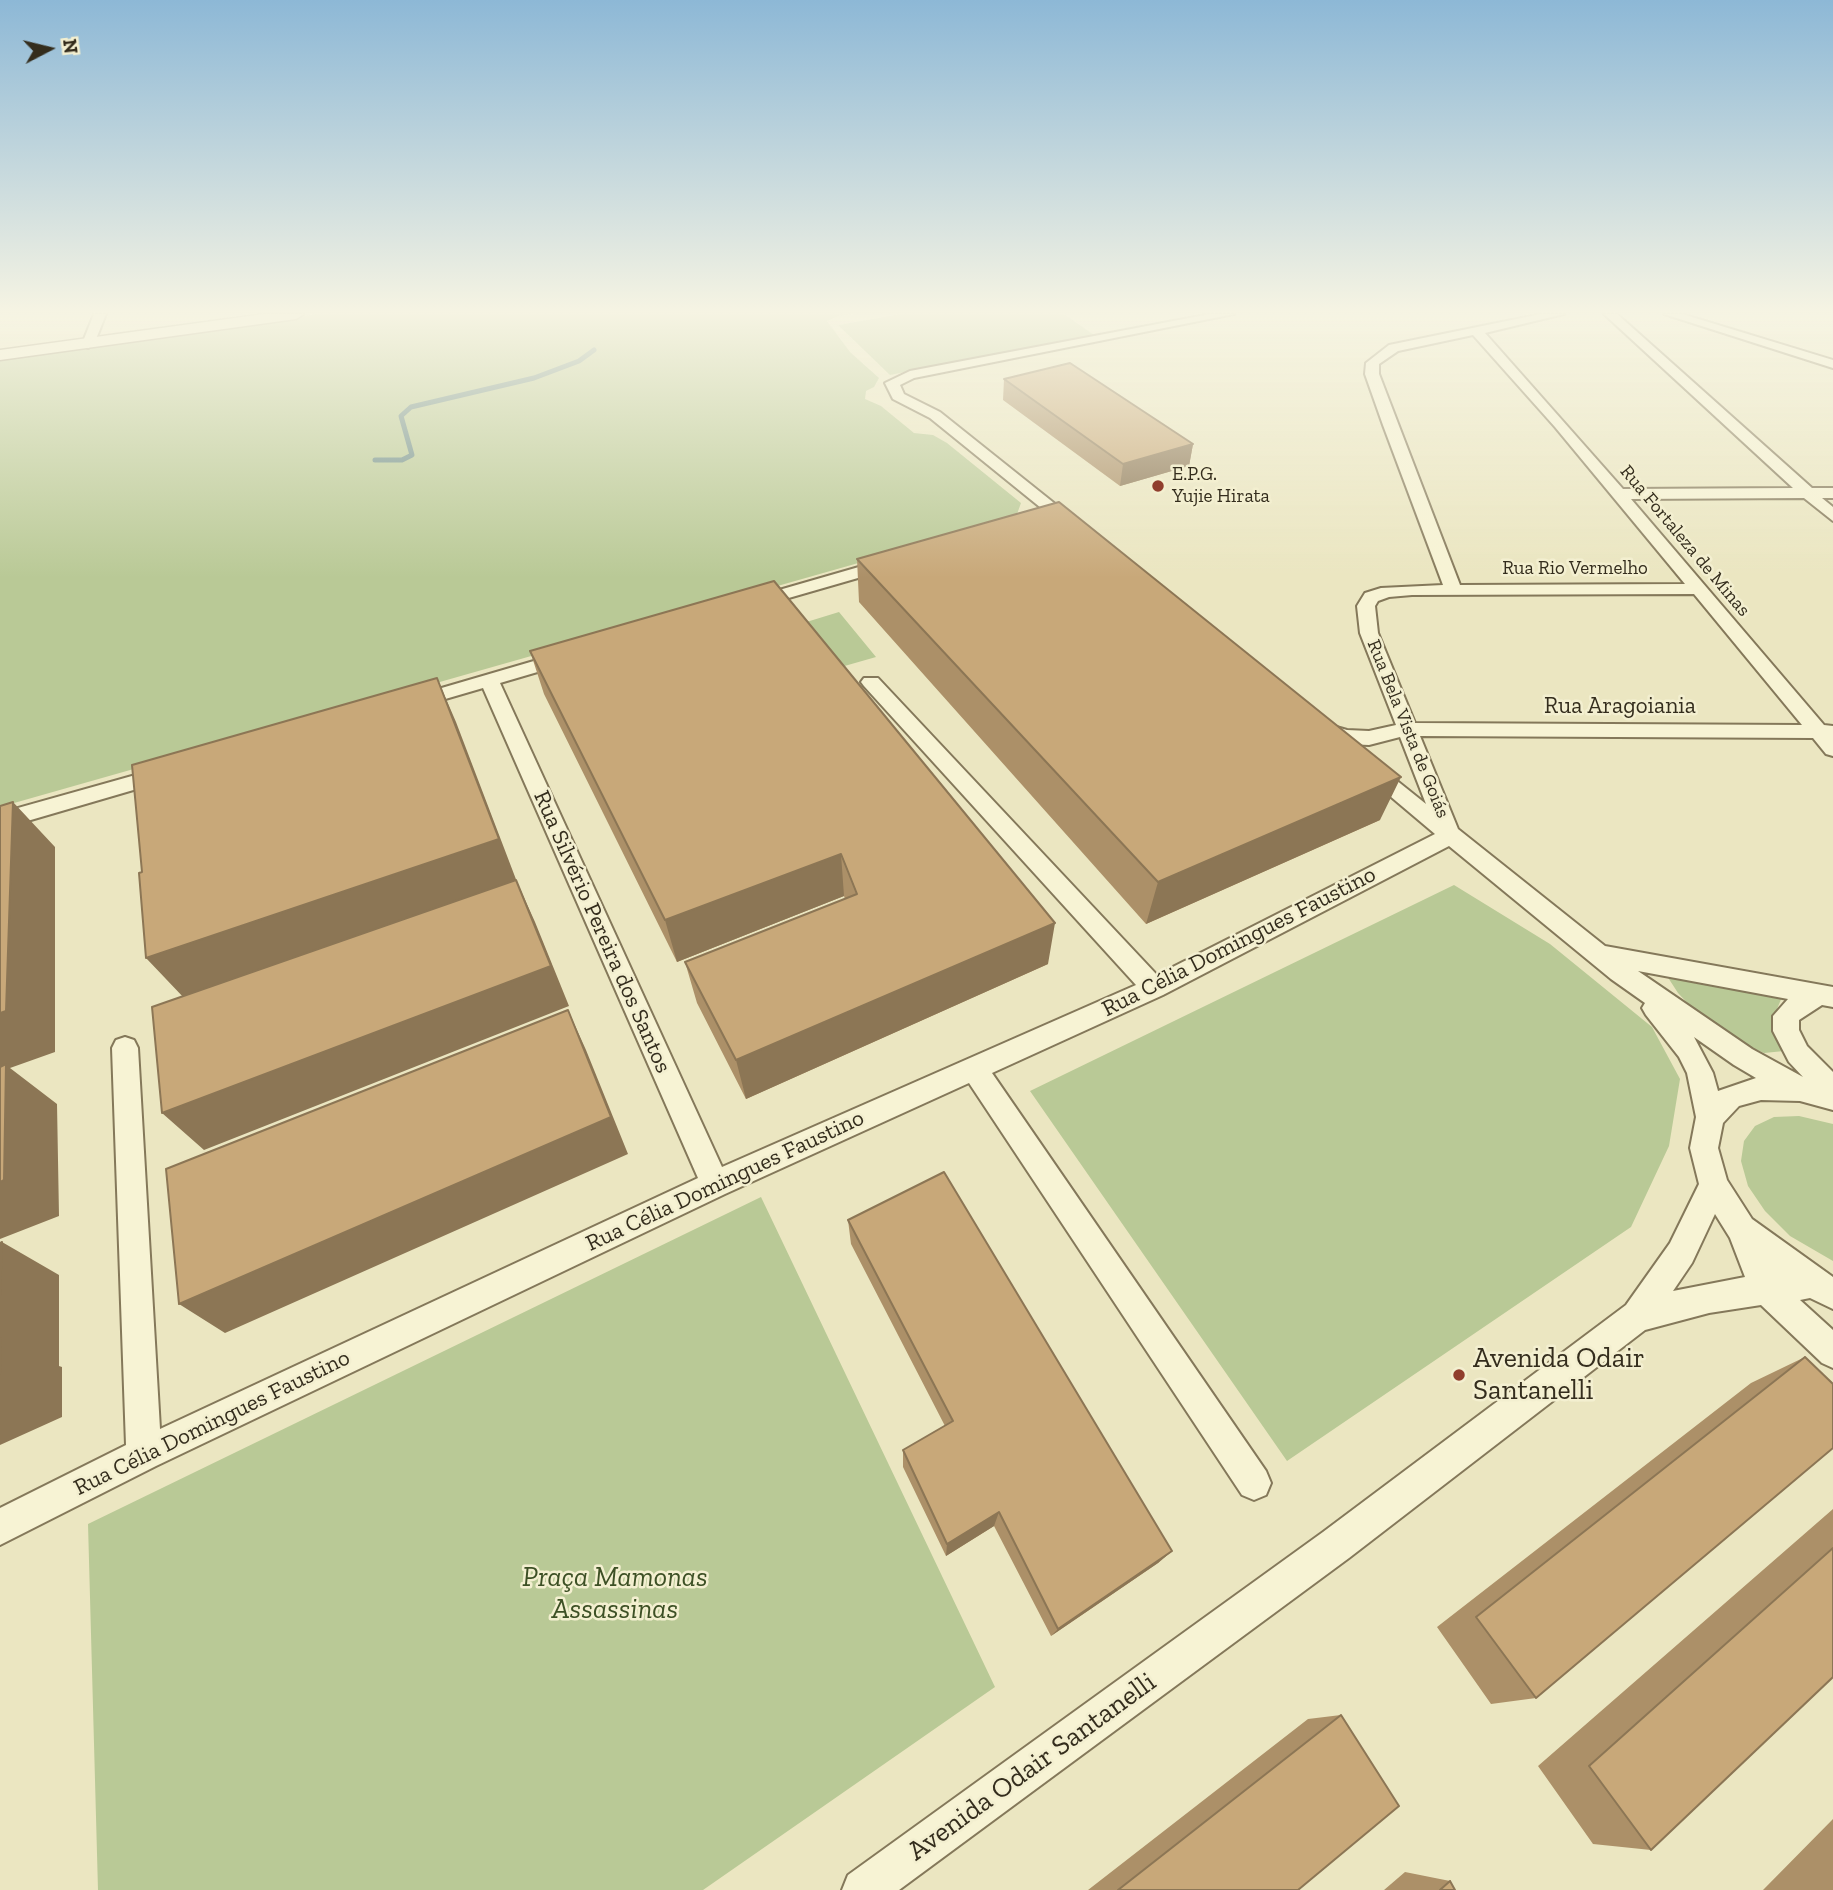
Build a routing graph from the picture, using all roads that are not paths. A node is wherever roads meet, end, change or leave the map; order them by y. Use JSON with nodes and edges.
{"nodes":[{"id":1,"x":910,"y":402,"type":"edge"},
{"id":2,"x":1382,"y":402,"type":"edge"},
{"id":3,"x":1538,"y":402,"type":"edge"},
{"id":4,"x":1708,"y":402,"type":"edge"},
{"id":5,"x":1807,"y":492,"type":"junction"},
{"id":6,"x":1833,"y":493,"type":"edge"},
{"id":7,"x":1619,"y":494,"type":"junction"},
{"id":8,"x":1833,"y":516,"type":"edge"},
{"id":9,"x":1062,"y":517,"type":"junction"},
{"id":10,"x":1037,"y":522,"type":"edge"},
{"id":11,"x":1093,"y":542,"type":"edge"},
{"id":12,"x":906,"y":558,"type":"edge"},
{"id":13,"x":1697,"y":589,"type":"junction"},
{"id":14,"x":1454,"y":591,"type":"junction"},
{"id":15,"x":737,"y":607,"type":"edge"},
{"id":16,"x":581,"y":653,"type":"edge"},
{"id":17,"x":489,"y":680,"type":"junction"},
{"id":18,"x":871,"y":682,"type":"dead end"},
{"id":19,"x":397,"y":707,"type":"edge"},
{"id":20,"x":1302,"y":714,"type":"edge"},
{"id":21,"x":1319,"y":729,"type":"junction"},
{"id":22,"x":1407,"y":729,"type":"junction"},
{"id":23,"x":1826,"y":732,"type":"edge"},
{"id":24,"x":1833,"y":749,"type":"edge"},
{"id":25,"x":185,"y":768,"type":"edge"},
{"id":26,"x":0,"y":821,"type":"edge"},
{"id":27,"x":1450,"y":836,"type":"junction"},
{"id":28,"x":1598,"y":954,"type":"junction"},
{"id":29,"x":1620,"y":972,"type":"junction"},
{"id":30,"x":1154,"y":988,"type":"junction"},
{"id":31,"x":1826,"y":996,"type":"edge"},
{"id":32,"x":125,"y":1048,"type":"dead end"},
{"id":33,"x":974,"y":1068,"type":"junction"},
{"id":34,"x":1800,"y":1089,"type":"junction"},
{"id":35,"x":1833,"y":1090,"type":"edge"},
{"id":36,"x":1833,"y":1098,"type":"edge"},
{"id":37,"x":1710,"y":1117,"type":"junction"},
{"id":38,"x":715,"y":1184,"type":"junction"},
{"id":39,"x":1714,"y":1185,"type":"junction"},
{"id":40,"x":1741,"y":1229,"type":"junction"},
{"id":41,"x":1822,"y":1288,"type":"edge"},
{"id":42,"x":1766,"y":1289,"type":"junction"},
{"id":43,"x":1637,"y":1315,"type":"junction"},
{"id":44,"x":1833,"y":1352,"type":"edge"},
{"id":45,"x":144,"y":1454,"type":"junction"},
{"id":46,"x":1254,"y":1483,"type":"dead end"},
{"id":47,"x":0,"y":1527,"type":"edge"},
{"id":48,"x":863,"y":1890,"type":"edge"}],
"edges":[{"from":1,"to":9,"type":"street"},
{"from":2,"to":14,"type":"street"},
{"from":3,"to":7,"type":"street","name":"Rua Fortaleza de Minas"},
{"from":4,"to":5,"type":"street"},
{"from":5,"to":6,"type":"street"},
{"from":5,"to":7,"type":"street"},
{"from":5,"to":8,"type":"street"},
{"from":7,"to":13,"type":"street","name":"Rua Fortaleza de Minas"},
{"from":9,"to":10,"type":"street"},
{"from":9,"to":11,"type":"street"},
{"from":12,"to":15,"type":"street"},
{"from":13,"to":14,"type":"street","name":"Rua Rio Vermelho"},
{"from":13,"to":23,"type":"street","name":"Rua Fortaleza de Minas"},
{"from":14,"to":22,"type":"street","name":"Rua Bela Vista de Goiás"},
{"from":16,"to":17,"type":"street"},
{"from":17,"to":19,"type":"street"},
{"from":17,"to":38,"type":"street","name":"Rua Silvério Pereira dos Santos"},
{"from":18,"to":30,"type":"street"},
{"from":20,"to":21,"type":"street"},
{"from":21,"to":22,"type":"street","name":"Rua Aragoiania"},
{"from":21,"to":27,"type":"street"},
{"from":22,"to":23,"type":"street","name":"Rua Aragoiania"},
{"from":22,"to":27,"type":"street","name":"Rua Bela Vista de Goiás"},
{"from":23,"to":24,"type":"street","name":"Rua Fortaleza de Minas"},
{"from":25,"to":26,"type":"street"},
{"from":27,"to":28,"type":"street"},
{"from":27,"to":30,"type":"street","name":"Rua Célia Domingues Faustino"},
{"from":28,"to":29,"type":"street"},
{"from":28,"to":31,"type":"street"},
{"from":29,"to":34,"type":"street"},
{"from":29,"to":37,"type":"street"},
{"from":30,"to":33,"type":"street","name":"Rua Célia Domingues Faustino"},
{"from":31,"to":35,"type":"street"},
{"from":32,"to":45,"type":"street"},
{"from":33,"to":38,"type":"street","name":"Rua Célia Domingues Faustino"},
{"from":33,"to":46,"type":"street"},
{"from":34,"to":36,"type":"street"},
{"from":34,"to":37,"type":"street"},
{"from":37,"to":39,"type":"street"},
{"from":38,"to":45,"type":"street","name":"Rua Célia Domingues Faustino"},
{"from":39,"to":40,"type":"street"},
{"from":39,"to":43,"type":"street"},
{"from":40,"to":41,"type":"street"},
{"from":40,"to":42,"type":"street"},
{"from":41,"to":42,"type":"street"},
{"from":42,"to":43,"type":"street"},
{"from":42,"to":44,"type":"street"},
{"from":43,"to":48,"type":"street","name":"Avenida Odair Santanelli"},
{"from":45,"to":47,"type":"street","name":"Rua Célia Domingues Faustino"}]}
